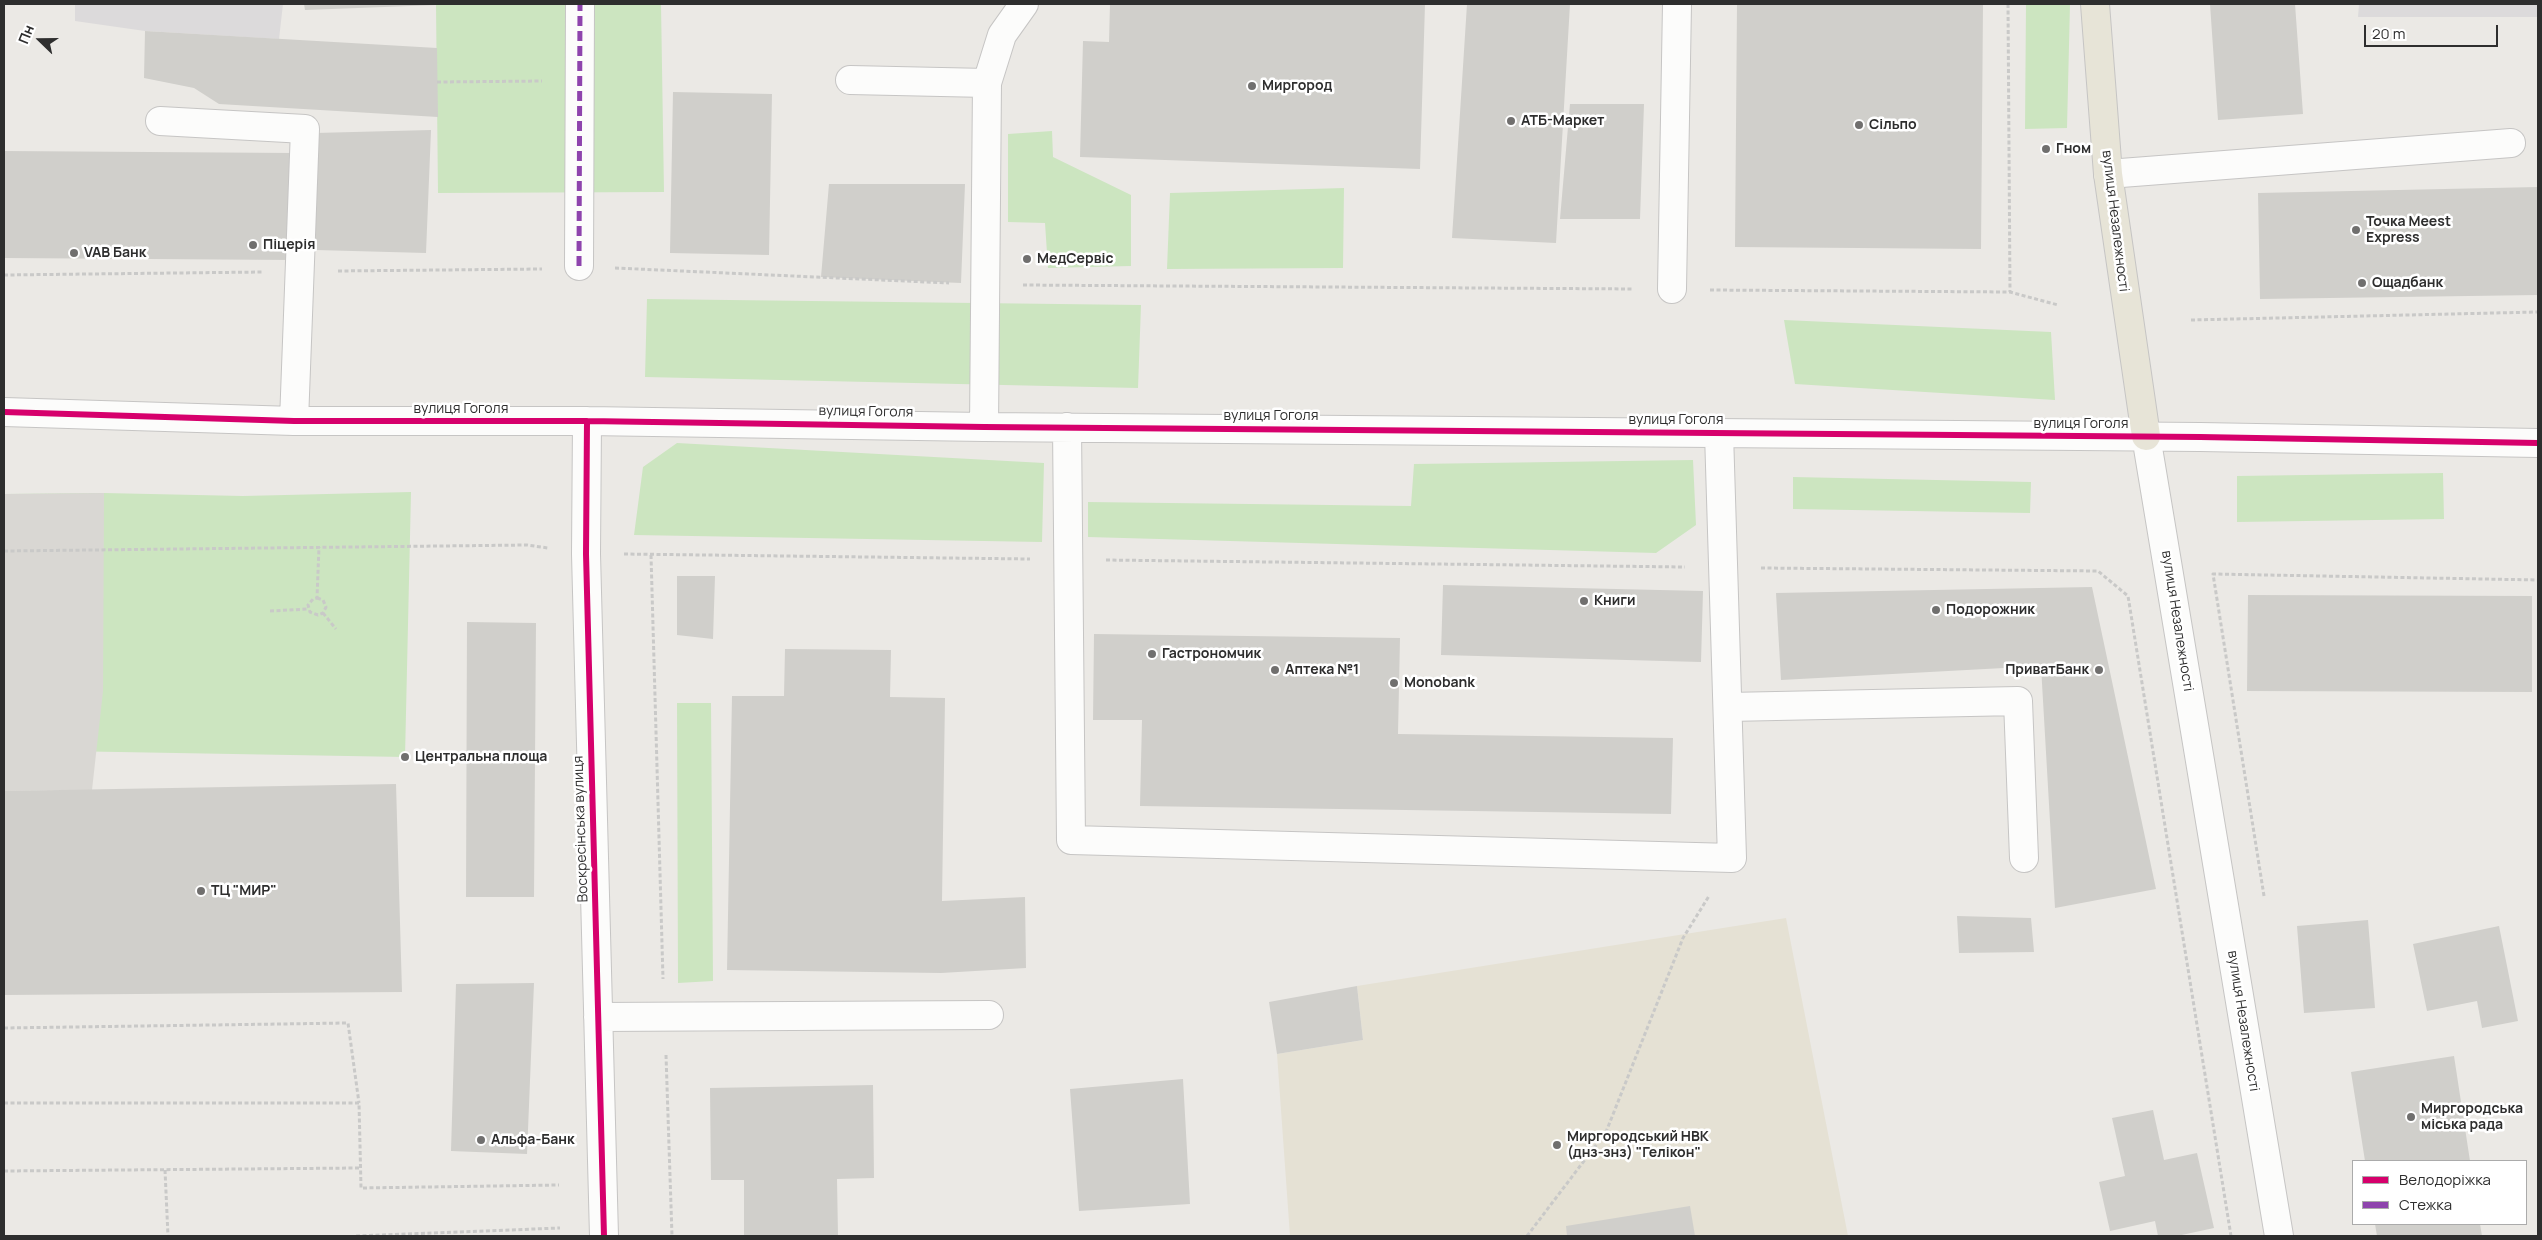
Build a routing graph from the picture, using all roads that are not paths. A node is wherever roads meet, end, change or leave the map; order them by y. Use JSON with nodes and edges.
{"nodes":[{"id":1,"x":580,"y":4,"type":"edge"},
{"id":2,"x":1024,"y":4,"type":"edge"},
{"id":3,"x":1677,"y":4,"type":"edge"},
{"id":4,"x":2095,"y":4,"type":"edge"},
{"id":5,"x":850,"y":80,"type":"dead end"},
{"id":6,"x":987,"y":83,"type":"junction"},
{"id":7,"x":160,"y":121,"type":"dead end"},
{"id":8,"x":2511,"y":143,"type":"dead end"},
{"id":9,"x":2108,"y":174,"type":"junction"},
{"id":10,"x":579,"y":266,"type":"road end"},
{"id":11,"x":1672,"y":289,"type":"road end"},
{"id":12,"x":4,"y":412,"type":"edge"},
{"id":13,"x":294,"y":421,"type":"junction"},
{"id":14,"x":587,"y":421,"type":"junction"},
{"id":15,"x":984,"y":427,"type":"junction"},
{"id":16,"x":1067,"y":427,"type":"junction"},
{"id":17,"x":1719,"y":432,"type":"junction"},
{"id":18,"x":2146,"y":436,"type":"junction"},
{"id":19,"x":2538,"y":443,"type":"edge"},
{"id":20,"x":1728,"y":707,"type":"junction"},
{"id":21,"x":2024,"y":858,"type":"dead end"},
{"id":22,"x":989,"y":1015,"type":"dead end"},
{"id":23,"x":598,"y":1017,"type":"junction"},
{"id":24,"x":604,"y":1236,"type":"edge"},
{"id":25,"x":2279,"y":1236,"type":"edge"}],
"edges":[{"from":1,"to":10,"type":"street"},
{"from":2,"to":6,"type":"street"},
{"from":3,"to":11,"type":"street"},
{"from":4,"to":9,"type":"main road","name":"вулиця Незалежності"},
{"from":5,"to":6,"type":"street"},
{"from":6,"to":15,"type":"street"},
{"from":7,"to":13,"type":"street"},
{"from":8,"to":9,"type":"street"},
{"from":9,"to":18,"type":"main road","name":"вулиця Незалежності"},
{"from":12,"to":13,"type":"street","name":"вулиця Гоголя"},
{"from":13,"to":14,"type":"street","name":"вулиця Гоголя"},
{"from":14,"to":15,"type":"street","name":"вулиця Гоголя"},
{"from":14,"to":23,"type":"street","name":"Воскресінська вулиця"},
{"from":15,"to":16,"type":"street","name":"вулиця Гоголя"},
{"from":16,"to":17,"type":"street","name":"вулиця Гоголя"},
{"from":16,"to":20,"type":"street"},
{"from":17,"to":18,"type":"street","name":"вулиця Гоголя"},
{"from":17,"to":20,"type":"street"},
{"from":18,"to":19,"type":"street","name":"вулиця Гоголя"},
{"from":18,"to":25,"type":"street","name":"вулиця Незалежності"},
{"from":20,"to":21,"type":"street"},
{"from":22,"to":23,"type":"street"},
{"from":23,"to":24,"type":"street","name":"Воскресінська вулиця"}]}
